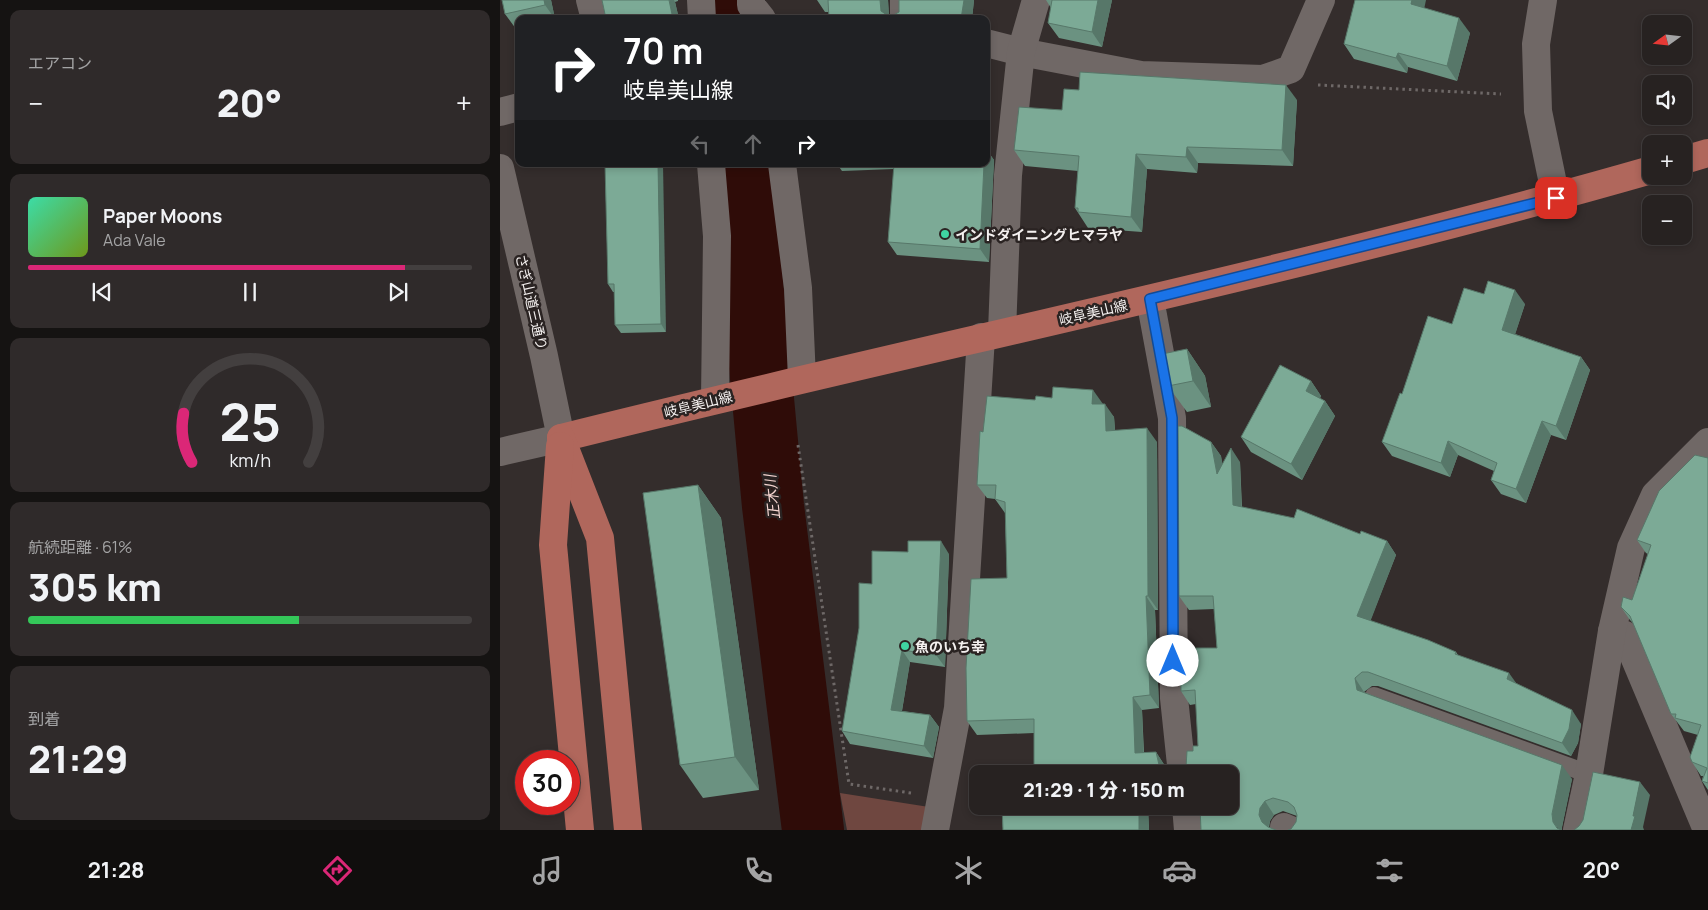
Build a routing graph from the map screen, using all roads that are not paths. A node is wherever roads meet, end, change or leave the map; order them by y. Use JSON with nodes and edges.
{"nodes":[{"id":1,"x":590,"y":0,"type":"edge"},
{"id":2,"x":701,"y":0,"type":"edge"},
{"id":3,"x":751,"y":0,"type":"edge"},
{"id":4,"x":899,"y":0,"type":"edge"},
{"id":5,"x":1036,"y":0,"type":"edge"},
{"id":6,"x":1321,"y":0,"type":"edge"},
{"id":7,"x":1544,"y":0,"type":"edge"},
{"id":8,"x":594,"y":15,"type":"edge"},
{"id":9,"x":702,"y":15,"type":"edge"},
{"id":10,"x":759,"y":15,"type":"edge"},
{"id":11,"x":899,"y":15,"type":"edge"},
{"id":12,"x":990,"y":44,"type":"edge"},
{"id":13,"x":1022,"y":52,"type":"junction"},
{"id":14,"x":515,"y":108,"type":"edge"},
{"id":15,"x":500,"y":112,"type":"edge"},
{"id":16,"x":1708,"y":152,"type":"edge"},
{"id":17,"x":1692,"y":157,"type":"edge"},
{"id":18,"x":711,"y":167,"type":"edge"},
{"id":19,"x":782,"y":167,"type":"edge"},
{"id":20,"x":500,"y":168,"type":"edge"},
{"id":21,"x":1642,"y":173,"type":"edge"},
{"id":22,"x":1556,"y":198,"type":"junction"},
{"id":23,"x":1150,"y":299,"type":"junction"},
{"id":24,"x":991,"y":334,"type":"junction"},
{"id":25,"x":794,"y":381,"type":"junction"},
{"id":26,"x":723,"y":397,"type":"junction"},
{"id":27,"x":561,"y":438,"type":"junction"},
{"id":28,"x":1708,"y":442,"type":"edge"},
{"id":29,"x":500,"y":452,"type":"edge"},
{"id":30,"x":1612,"y":631,"type":"junction"},
{"id":31,"x":1374,"y":696,"type":"edge"},
{"id":32,"x":1181,"y":765,"type":"edge"},
{"id":33,"x":1589,"y":774,"type":"junction"},
{"id":34,"x":1187,"y":815,"type":"edge"},
{"id":35,"x":580,"y":830,"type":"edge"},
{"id":36,"x":628,"y":830,"type":"edge"},
{"id":37,"x":935,"y":830,"type":"edge"},
{"id":38,"x":1188,"y":830,"type":"edge"},
{"id":39,"x":1577,"y":830,"type":"edge"},
{"id":40,"x":1707,"y":830,"type":"edge"}],
"edges":[{"from":1,"to":8,"type":"street"},
{"from":2,"to":9,"type":"street"},
{"from":3,"to":10,"type":"street"},
{"from":4,"to":11,"type":"lane"},
{"from":5,"to":13,"type":"street"},
{"from":6,"to":13,"type":"street"},
{"from":7,"to":22,"type":"street"},
{"from":12,"to":13,"type":"street"},
{"from":13,"to":24,"type":"street"},
{"from":14,"to":15,"type":"street"},
{"from":16,"to":17,"type":"main road"},
{"from":18,"to":26,"type":"street"},
{"from":19,"to":25,"type":"street"},
{"from":20,"to":27,"type":"street","name":"さぎ山道三通り"},
{"from":21,"to":22,"type":"main road","name":"岐阜美山線"},
{"from":22,"to":23,"type":"main road","name":"岐阜美山線"},
{"from":23,"to":24,"type":"main road","name":"岐阜美山線"},
{"from":23,"to":32,"type":"street"},
{"from":24,"to":25,"type":"main road","name":"岐阜美山線"},
{"from":24,"to":37,"type":"street"},
{"from":25,"to":26,"type":"main road","name":"岐阜美山線"},
{"from":26,"to":27,"type":"main road","name":"岐阜美山線"},
{"from":27,"to":29,"type":"street"},
{"from":27,"to":35,"type":"main road"},
{"from":27,"to":36,"type":"main road"},
{"from":28,"to":30,"type":"street"},
{"from":30,"to":33,"type":"street"},
{"from":30,"to":40,"type":"street"},
{"from":31,"to":33,"type":"lane"},
{"from":33,"to":39,"type":"street"},
{"from":34,"to":38,"type":"street"}]}
